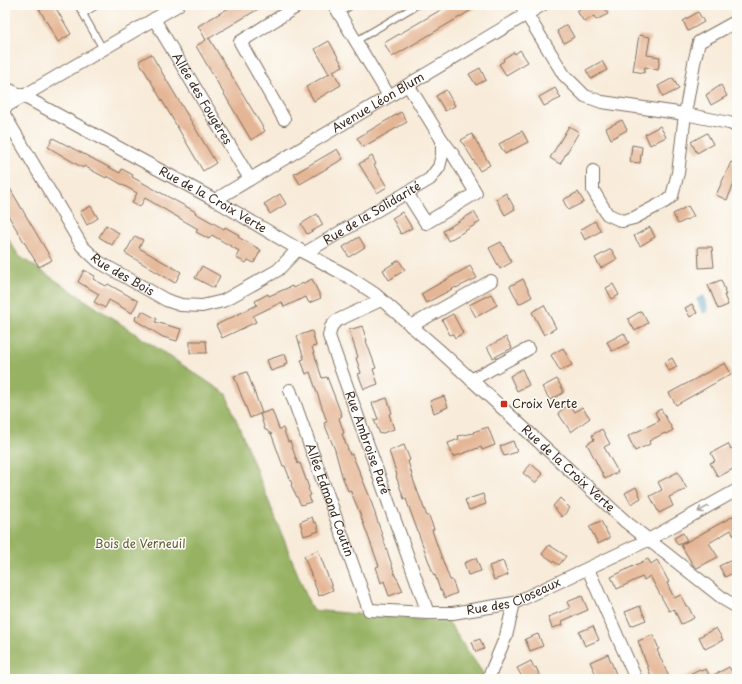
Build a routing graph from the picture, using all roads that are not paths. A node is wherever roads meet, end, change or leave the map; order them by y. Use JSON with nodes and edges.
{"nodes":[{"id":1,"x":78,"y":5,"type":"edge"},
{"id":2,"x":97,"y":5,"type":"edge"},
{"id":3,"x":178,"y":5,"type":"edge"},
{"id":4,"x":299,"y":5,"type":"edge"},
{"id":5,"x":352,"y":5,"type":"edge"},
{"id":6,"x":417,"y":5,"type":"edge"},
{"id":7,"x":542,"y":5,"type":"edge"},
{"id":8,"x":336,"y":9,"type":"edge"},
{"id":9,"x":524,"y":10,"type":"edge"},
{"id":10,"x":83,"y":14,"type":"junction"},
{"id":11,"x":154,"y":19,"type":"junction"},
{"id":12,"x":737,"y":21,"type":"edge"},
{"id":13,"x":356,"y":41,"type":"junction"},
{"id":14,"x":103,"y":49,"type":"junction"},
{"id":15,"x":408,"y":85,"type":"junction"},
{"id":16,"x":5,"y":88,"type":"edge"},
{"id":17,"x":23,"y":96,"type":"junction"},
{"id":18,"x":389,"y":96,"type":"junction"},
{"id":19,"x":5,"y":107,"type":"edge"},
{"id":20,"x":685,"y":114,"type":"junction"},
{"id":21,"x":5,"y":116,"type":"edge"},
{"id":22,"x":284,"y":119,"type":"dead end"},
{"id":23,"x":737,"y":126,"type":"edge"},
{"id":24,"x":442,"y":140,"type":"junction"},
{"id":25,"x":594,"y":171,"type":"dead end"},
{"id":26,"x":250,"y":179,"type":"junction"},
{"id":27,"x":407,"y":193,"type":"junction"},
{"id":28,"x":215,"y":200,"type":"junction"},
{"id":29,"x":301,"y":251,"type":"junction"},
{"id":30,"x":491,"y":281,"type":"dead end"},
{"id":31,"x":381,"y":300,"type":"junction"},
{"id":32,"x":411,"y":326,"type":"junction"},
{"id":33,"x":528,"y":349,"type":"dead end"},
{"id":34,"x":471,"y":380,"type":"junction"},
{"id":35,"x":290,"y":390,"type":"dead end"},
{"id":36,"x":737,"y":490,"type":"edge"},
{"id":37,"x":648,"y":540,"type":"junction"},
{"id":38,"x":588,"y":569,"type":"junction"},
{"id":39,"x":514,"y":603,"type":"junction"},
{"id":40,"x":737,"y":607,"type":"edge"},
{"id":41,"x":369,"y":610,"type":"joint"},
{"id":42,"x":428,"y":613,"type":"junction"},
{"id":43,"x":488,"y":679,"type":"edge"},
{"id":44,"x":636,"y":679,"type":"edge"}],
"edges":[{"from":1,"to":10,"type":"lane"},
{"from":2,"to":10,"type":"lane"},
{"from":3,"to":11,"type":"street"},
{"from":4,"to":22,"type":"street"},
{"from":5,"to":8,"type":"lane"},
{"from":6,"to":13,"type":"lane"},
{"from":7,"to":9,"type":"street","name":"Avenue Léon Blum"},
{"from":8,"to":13,"type":"street"},
{"from":9,"to":15,"type":"street","name":"Avenue Léon Blum"},
{"from":9,"to":20,"type":"street"},
{"from":10,"to":14,"type":"lane"},
{"from":11,"to":14,"type":"street"},
{"from":11,"to":26,"type":"street","name":"Allée des Fougères"},
{"from":12,"to":20,"type":"street"},
{"from":13,"to":18,"type":"street"},
{"from":14,"to":17,"type":"street"},
{"from":15,"to":18,"type":"street","name":"Avenue Léon Blum"},
{"from":15,"to":24,"type":"street"},
{"from":16,"to":17,"type":"street","name":"Rue de la Croix Verte"},
{"from":17,"to":19,"type":"street"},
{"from":17,"to":28,"type":"street","name":"Rue de la Croix Verte"},
{"from":18,"to":26,"type":"street","name":"Avenue Léon Blum"},
{"from":20,"to":23,"type":"street"},
{"from":20,"to":25,"type":"street"},
{"from":21,"to":29,"type":"street","name":"Rue des Bois"},
{"from":24,"to":27,"type":"street","name":"Rue de la Solidarité"},
{"from":24,"to":27,"type":"street"},
{"from":26,"to":28,"type":"street","name":"Avenue Léon Blum"},
{"from":27,"to":29,"type":"street","name":"Rue de la Solidarité"},
{"from":28,"to":29,"type":"street","name":"Rue de la Croix Verte"},
{"from":29,"to":31,"type":"street","name":"Rue de la Croix Verte"},
{"from":30,"to":32,"type":"street"},
{"from":31,"to":32,"type":"street","name":"Rue de la Croix Verte"},
{"from":31,"to":42,"type":"street","name":"Rue Ambroise Paré"},
{"from":32,"to":34,"type":"street","name":"Rue de la Croix Verte"},
{"from":33,"to":34,"type":"street"},
{"from":34,"to":37,"type":"street","name":"Rue de la Croix Verte"},
{"from":35,"to":41,"type":"street","name":"Allée Edmond Coutin"},
{"from":36,"to":37,"type":"street","name":"Rue des Closeaux","one_way":true},
{"from":37,"to":38,"type":"street","name":"Rue des Closeaux"},
{"from":37,"to":40,"type":"street","name":"Rue de la Croix Verte"},
{"from":38,"to":39,"type":"street","name":"Rue des Closeaux"},
{"from":38,"to":44,"type":"street"},
{"from":39,"to":42,"type":"street","name":"Rue des Closeaux"},
{"from":39,"to":43,"type":"street"},
{"from":41,"to":42,"type":"street","name":"Rue des Closeaux"}]}
